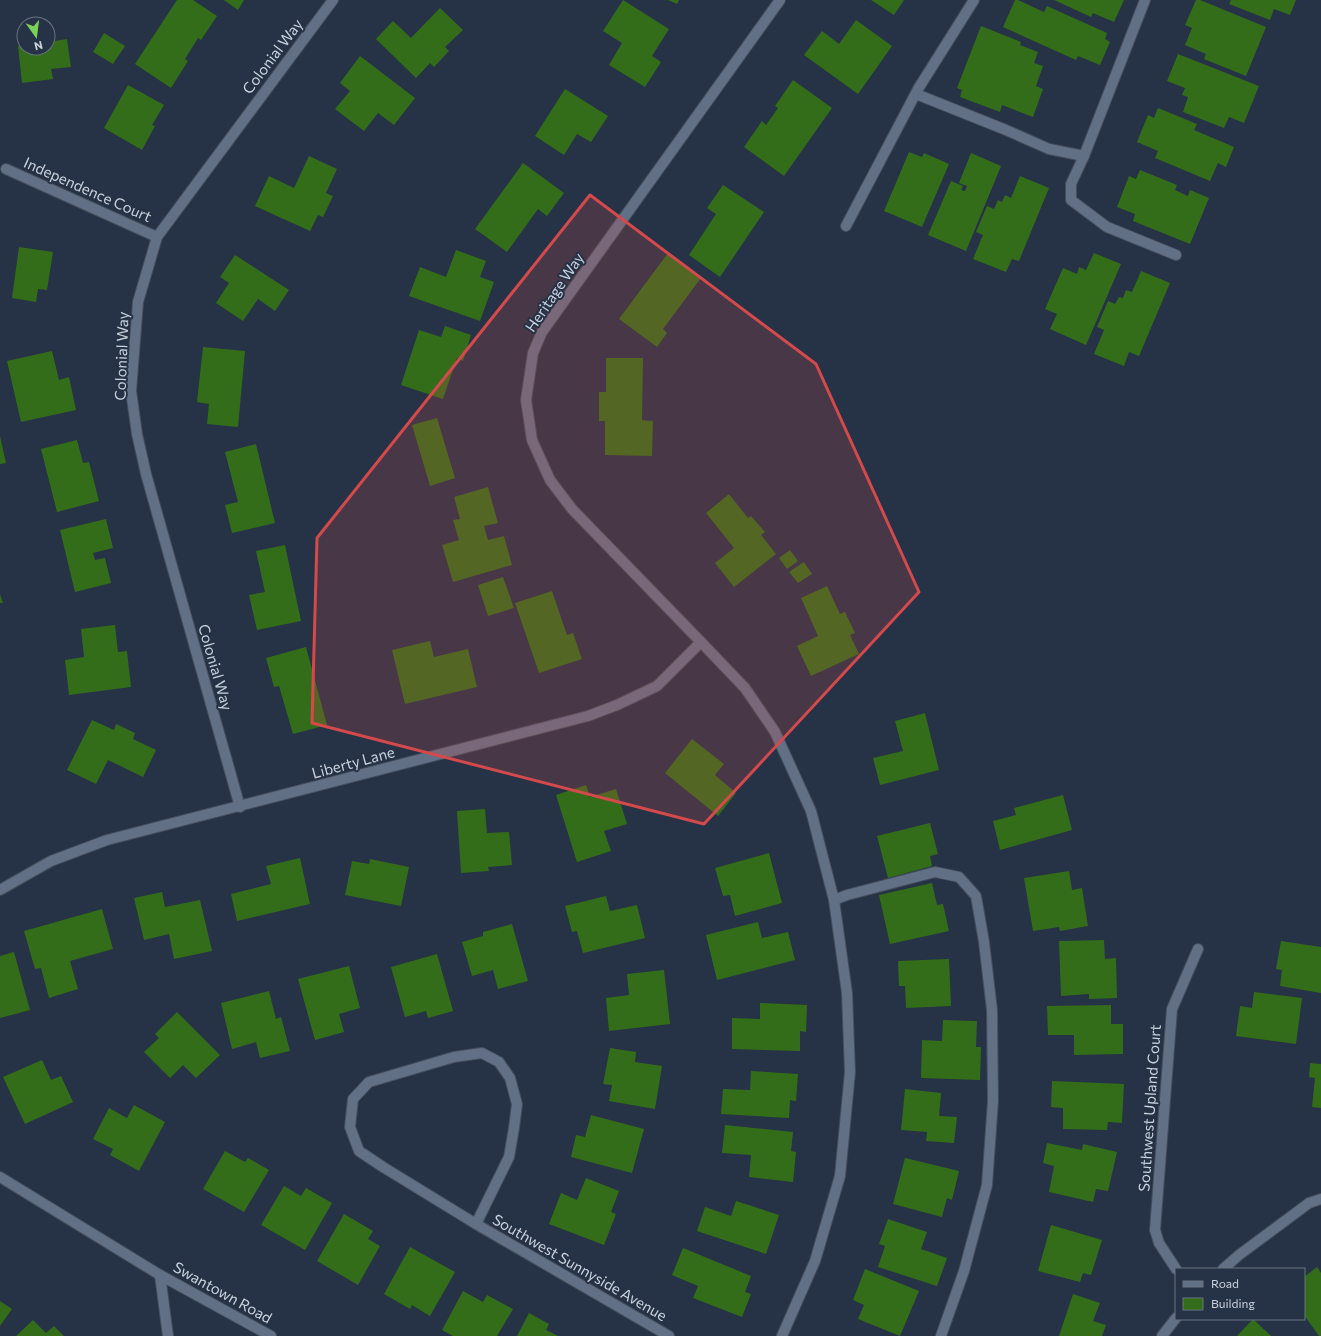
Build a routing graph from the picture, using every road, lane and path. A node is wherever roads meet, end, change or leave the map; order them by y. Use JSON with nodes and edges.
{"nodes":[{"id":1,"x":333,"y":0,"type":"edge"},
{"id":2,"x":780,"y":0,"type":"edge"},
{"id":3,"x":974,"y":0,"type":"edge"},
{"id":4,"x":1145,"y":0,"type":"edge"},
{"id":5,"x":916,"y":94,"type":"junction"},
{"id":6,"x":1084,"y":156,"type":"junction"},
{"id":7,"x":6,"y":169,"type":"dead end"},
{"id":8,"x":846,"y":226,"type":"dead end"},
{"id":9,"x":157,"y":237,"type":"junction"},
{"id":10,"x":1176,"y":255,"type":"dead end"},
{"id":11,"x":702,"y":642,"type":"junction"},
{"id":12,"x":240,"y":807,"type":"junction"},
{"id":13,"x":0,"y":890,"type":"edge"},
{"id":14,"x":834,"y":900,"type":"junction"},
{"id":15,"x":1198,"y":949,"type":"dead end"},
{"id":16,"x":0,"y":1177,"type":"edge"},
{"id":17,"x":1321,"y":1199,"type":"edge"},
{"id":18,"x":476,"y":1224,"type":"junction"},
{"id":19,"x":1175,"y":1268,"type":"edge"},
{"id":20,"x":1224,"y":1268,"type":"edge"},
{"id":21,"x":160,"y":1275,"type":"junction"},
{"id":22,"x":1175,"y":1319,"type":"edge"},
{"id":23,"x":168,"y":1336,"type":"edge"},
{"id":24,"x":271,"y":1336,"type":"edge"},
{"id":25,"x":669,"y":1336,"type":"edge"},
{"id":26,"x":782,"y":1336,"type":"edge"},
{"id":27,"x":941,"y":1336,"type":"edge"},
{"id":28,"x":1162,"y":1336,"type":"edge"}],
"edges":[{"from":1,"to":9,"type":"street","name":"Colonial Way"},
{"from":2,"to":11,"type":"street","name":"Heritage Way"},
{"from":3,"to":5,"type":"street"},
{"from":4,"to":6,"type":"street"},
{"from":5,"to":6,"type":"street"},
{"from":5,"to":8,"type":"street"},
{"from":6,"to":10,"type":"street"},
{"from":7,"to":9,"type":"street","name":"Independence Court"},
{"from":9,"to":12,"type":"street","name":"Colonial Way"},
{"from":11,"to":12,"type":"street","name":"Liberty Lane"},
{"from":11,"to":14,"type":"street","name":"Heritage Way"},
{"from":12,"to":13,"type":"street","name":"Liberty Lane"},
{"from":14,"to":26,"type":"street","name":"Heritage Way"},
{"from":14,"to":27,"type":"street"},
{"from":15,"to":19,"type":"street","name":"Southwest Upland Court"},
{"from":16,"to":21,"type":"street","name":"Swantown Road"},
{"from":17,"to":20,"type":"street"},
{"from":18,"to":18,"type":"street","name":"Southwest Sunnyside Avenue"},
{"from":18,"to":25,"type":"street","name":"Southwest Sunnyside Avenue"},
{"from":21,"to":23,"type":"street"},
{"from":21,"to":24,"type":"street","name":"Swantown Road"},
{"from":22,"to":28,"type":"street"}]}
